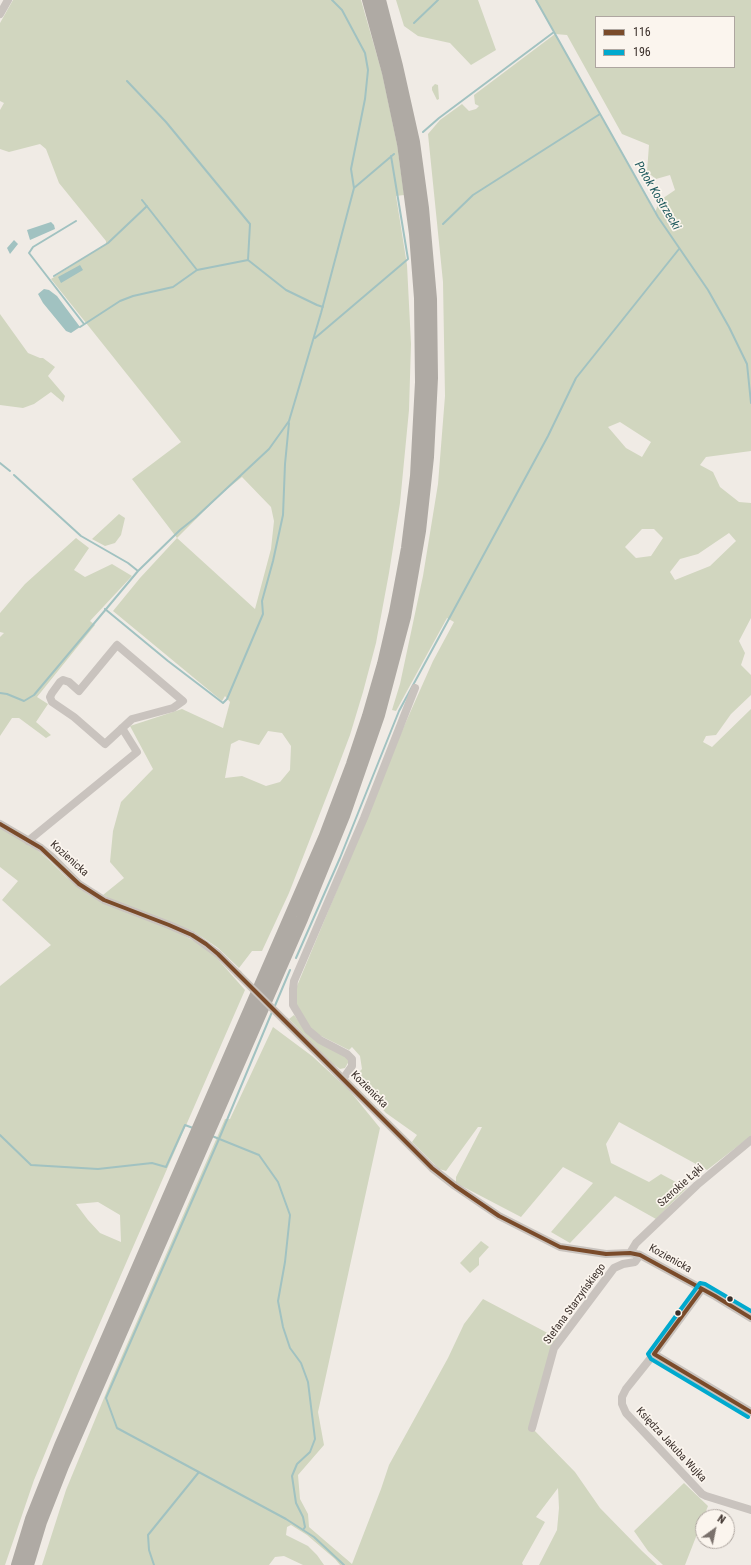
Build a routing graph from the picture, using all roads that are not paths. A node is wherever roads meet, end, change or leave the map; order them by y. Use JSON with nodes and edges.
{"nodes":[{"id":1,"x":8,"y":0,"type":"edge"},
{"id":2,"x":368,"y":0,"type":"edge"},
{"id":3,"x":380,"y":0,"type":"edge"},
{"id":4,"x":0,"y":14,"type":"edge"},
{"id":5,"x":415,"y":688,"type":"dead end"},
{"id":6,"x":122,"y":728,"type":"junction"},
{"id":7,"x":0,"y":824,"type":"edge"},
{"id":8,"x":28,"y":840,"type":"junction"},
{"id":9,"x":343,"y":1079,"type":"junction"},
{"id":10,"x":751,"y":1140,"type":"edge"},
{"id":11,"x":630,"y":1253,"type":"junction"},
{"id":12,"x":640,"y":1255,"type":"junction"},
{"id":13,"x":702,"y":1289,"type":"junction"},
{"id":14,"x":751,"y":1318,"type":"edge"},
{"id":15,"x":654,"y":1354,"type":"junction"},
{"id":16,"x":751,"y":1412,"type":"edge"},
{"id":17,"x":532,"y":1428,"type":"dead end"},
{"id":18,"x":751,"y":1510,"type":"edge"},
{"id":19,"x":17,"y":1565,"type":"edge"},
{"id":20,"x":28,"y":1565,"type":"edge"}],
"edges":[{"from":1,"to":4,"type":"street"},
{"from":2,"to":19,"type":"highway"},
{"from":3,"to":20,"type":"highway"},
{"from":5,"to":9,"type":"street"},
{"from":6,"to":6,"type":"street"},
{"from":6,"to":8,"type":"street"},
{"from":7,"to":8,"type":"street","name":"Kozienicka"},
{"from":8,"to":9,"type":"street","name":"Kozienicka","bridge":true},
{"from":9,"to":11,"type":"street","name":"Kozienicka"},
{"from":10,"to":11,"type":"street","name":"Szerokie Łąki"},
{"from":11,"to":12,"type":"street","name":"Kozienicka"},
{"from":12,"to":13,"type":"street","name":"Kozienicka"},
{"from":12,"to":17,"type":"street","name":"Stefana Starzyńskiego"},
{"from":13,"to":14,"type":"street","name":"Kozienicka"},
{"from":13,"to":15,"type":"street","name":"Księdza Jakuba Wujka"},
{"from":15,"to":16,"type":"street"},
{"from":15,"to":18,"type":"street","name":"Księdza Jakuba Wujka"}]}
